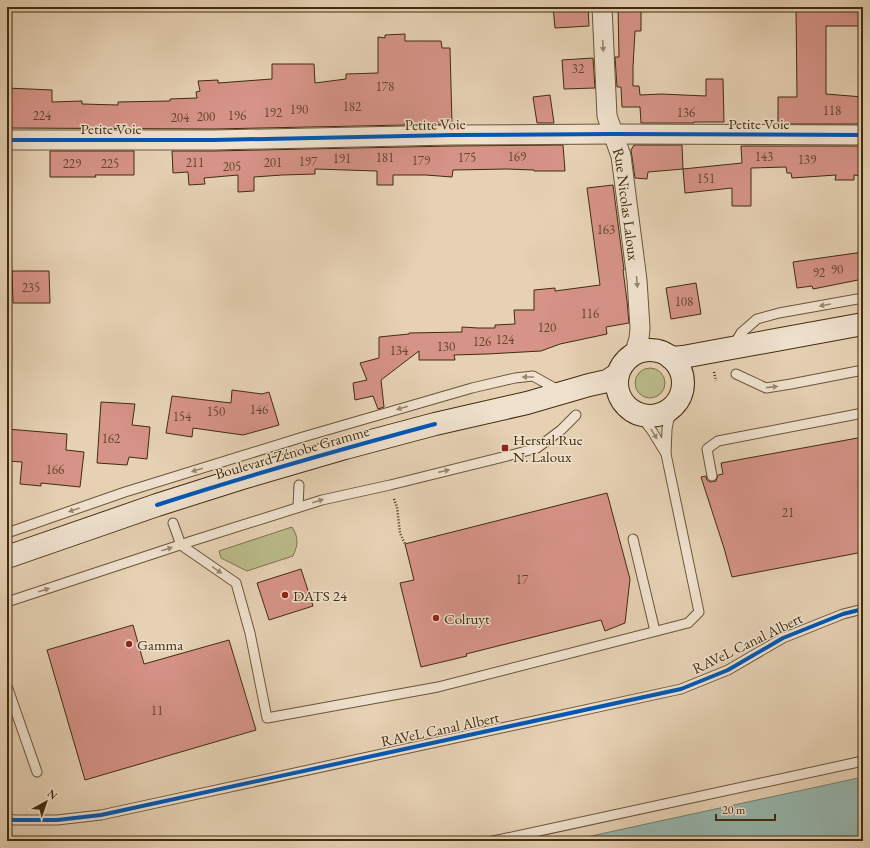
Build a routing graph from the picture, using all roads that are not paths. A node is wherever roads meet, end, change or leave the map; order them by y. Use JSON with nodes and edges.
{"nodes":[{"id":1,"x":602,"y":7,"type":"edge"},
{"id":2,"x":613,"y":134,"type":"junction"},
{"id":3,"x":863,"y":135,"type":"edge"},
{"id":4,"x":7,"y":140,"type":"edge"},
{"id":5,"x":863,"y":298,"type":"edge"},
{"id":6,"x":863,"y":324,"type":"edge"},
{"id":7,"x":731,"y":348,"type":"junction"},
{"id":8,"x":634,"y":355,"type":"junction"},
{"id":9,"x":671,"y":358,"type":"junction"},
{"id":10,"x":863,"y":370,"type":"edge"},
{"id":11,"x":618,"y":374,"type":"junction"},
{"id":12,"x":736,"y":374,"type":"dead end"},
{"id":13,"x":563,"y":392,"type":"junction"},
{"id":14,"x":671,"y":409,"type":"junction"},
{"id":15,"x":863,"y":413,"type":"edge"},
{"id":16,"x":576,"y":415,"type":"dead end"},
{"id":17,"x":640,"y":415,"type":"junction"},
{"id":18,"x":666,"y":454,"type":"junction"},
{"id":19,"x":712,"y":476,"type":"dead end"},
{"id":20,"x":299,"y":485,"type":"dead end"},
{"id":21,"x":298,"y":508,"type":"junction"},
{"id":22,"x":173,"y":523,"type":"dead end"},
{"id":23,"x":7,"y":533,"type":"edge"},
{"id":24,"x":633,"y":539,"type":"dead end"},
{"id":25,"x":181,"y":545,"type":"junction"},
{"id":26,"x":7,"y":557,"type":"edge"},
{"id":27,"x":7,"y":602,"type":"edge"},
{"id":28,"x":863,"y":610,"type":"edge"},
{"id":29,"x":655,"y":631,"type":"junction"},
{"id":30,"x":7,"y":686,"type":"edge"},
{"id":31,"x":863,"y":761,"type":"edge"},
{"id":32,"x":37,"y":772,"type":"dead end"},
{"id":33,"x":7,"y":818,"type":"edge"},
{"id":34,"x":493,"y":841,"type":"edge"}],
"edges":[{"from":1,"to":2,"type":"street","name":"Rue Nicolas Laloux","one_way":true},
{"from":2,"to":3,"type":"street","name":"Petite Voie"},
{"from":2,"to":4,"type":"street","name":"Petite Voie"},
{"from":2,"to":8,"type":"street","name":"Rue Nicolas Laloux","one_way":true},
{"from":5,"to":7,"type":"lane","one_way":true},
{"from":6,"to":7,"type":"main road"},
{"from":7,"to":9,"type":"main road"},
{"from":8,"to":9,"type":"main road"},
{"from":8,"to":11,"type":"main road","name":"Boulevard Zénobe Gramme"},
{"from":9,"to":14,"type":"main road"},
{"from":12,"to":10,"type":"lane","one_way":true},
{"from":11,"to":13,"type":"main road","name":"Boulevard Zénobe Gramme"},
{"from":11,"to":17,"type":"main road"},
{"from":13,"to":23,"type":"lane","name":"Boulevard Zénobe Gramme","one_way":true},
{"from":13,"to":26,"type":"main road","name":"Boulevard Zénobe Gramme"},
{"from":14,"to":17,"type":"main road"},
{"from":14,"to":18,"type":"lane"},
{"from":15,"to":19,"type":"lane"},
{"from":21,"to":16,"type":"lane","one_way":true},
{"from":17,"to":18,"type":"lane","one_way":true},
{"from":18,"to":29,"type":"lane"},
{"from":20,"to":21,"type":"lane"},
{"from":21,"to":25,"type":"lane"},
{"from":22,"to":25,"type":"lane"},
{"from":24,"to":29,"type":"lane"},
{"from":27,"to":25,"type":"lane","one_way":true},
{"from":25,"to":29,"type":"lane","one_way":true},
{"from":28,"to":33,"type":"lane","name":"RAVeL Canal Albert"},
{"from":30,"to":32,"type":"lane"},
{"from":31,"to":34,"type":"lane"}]}
